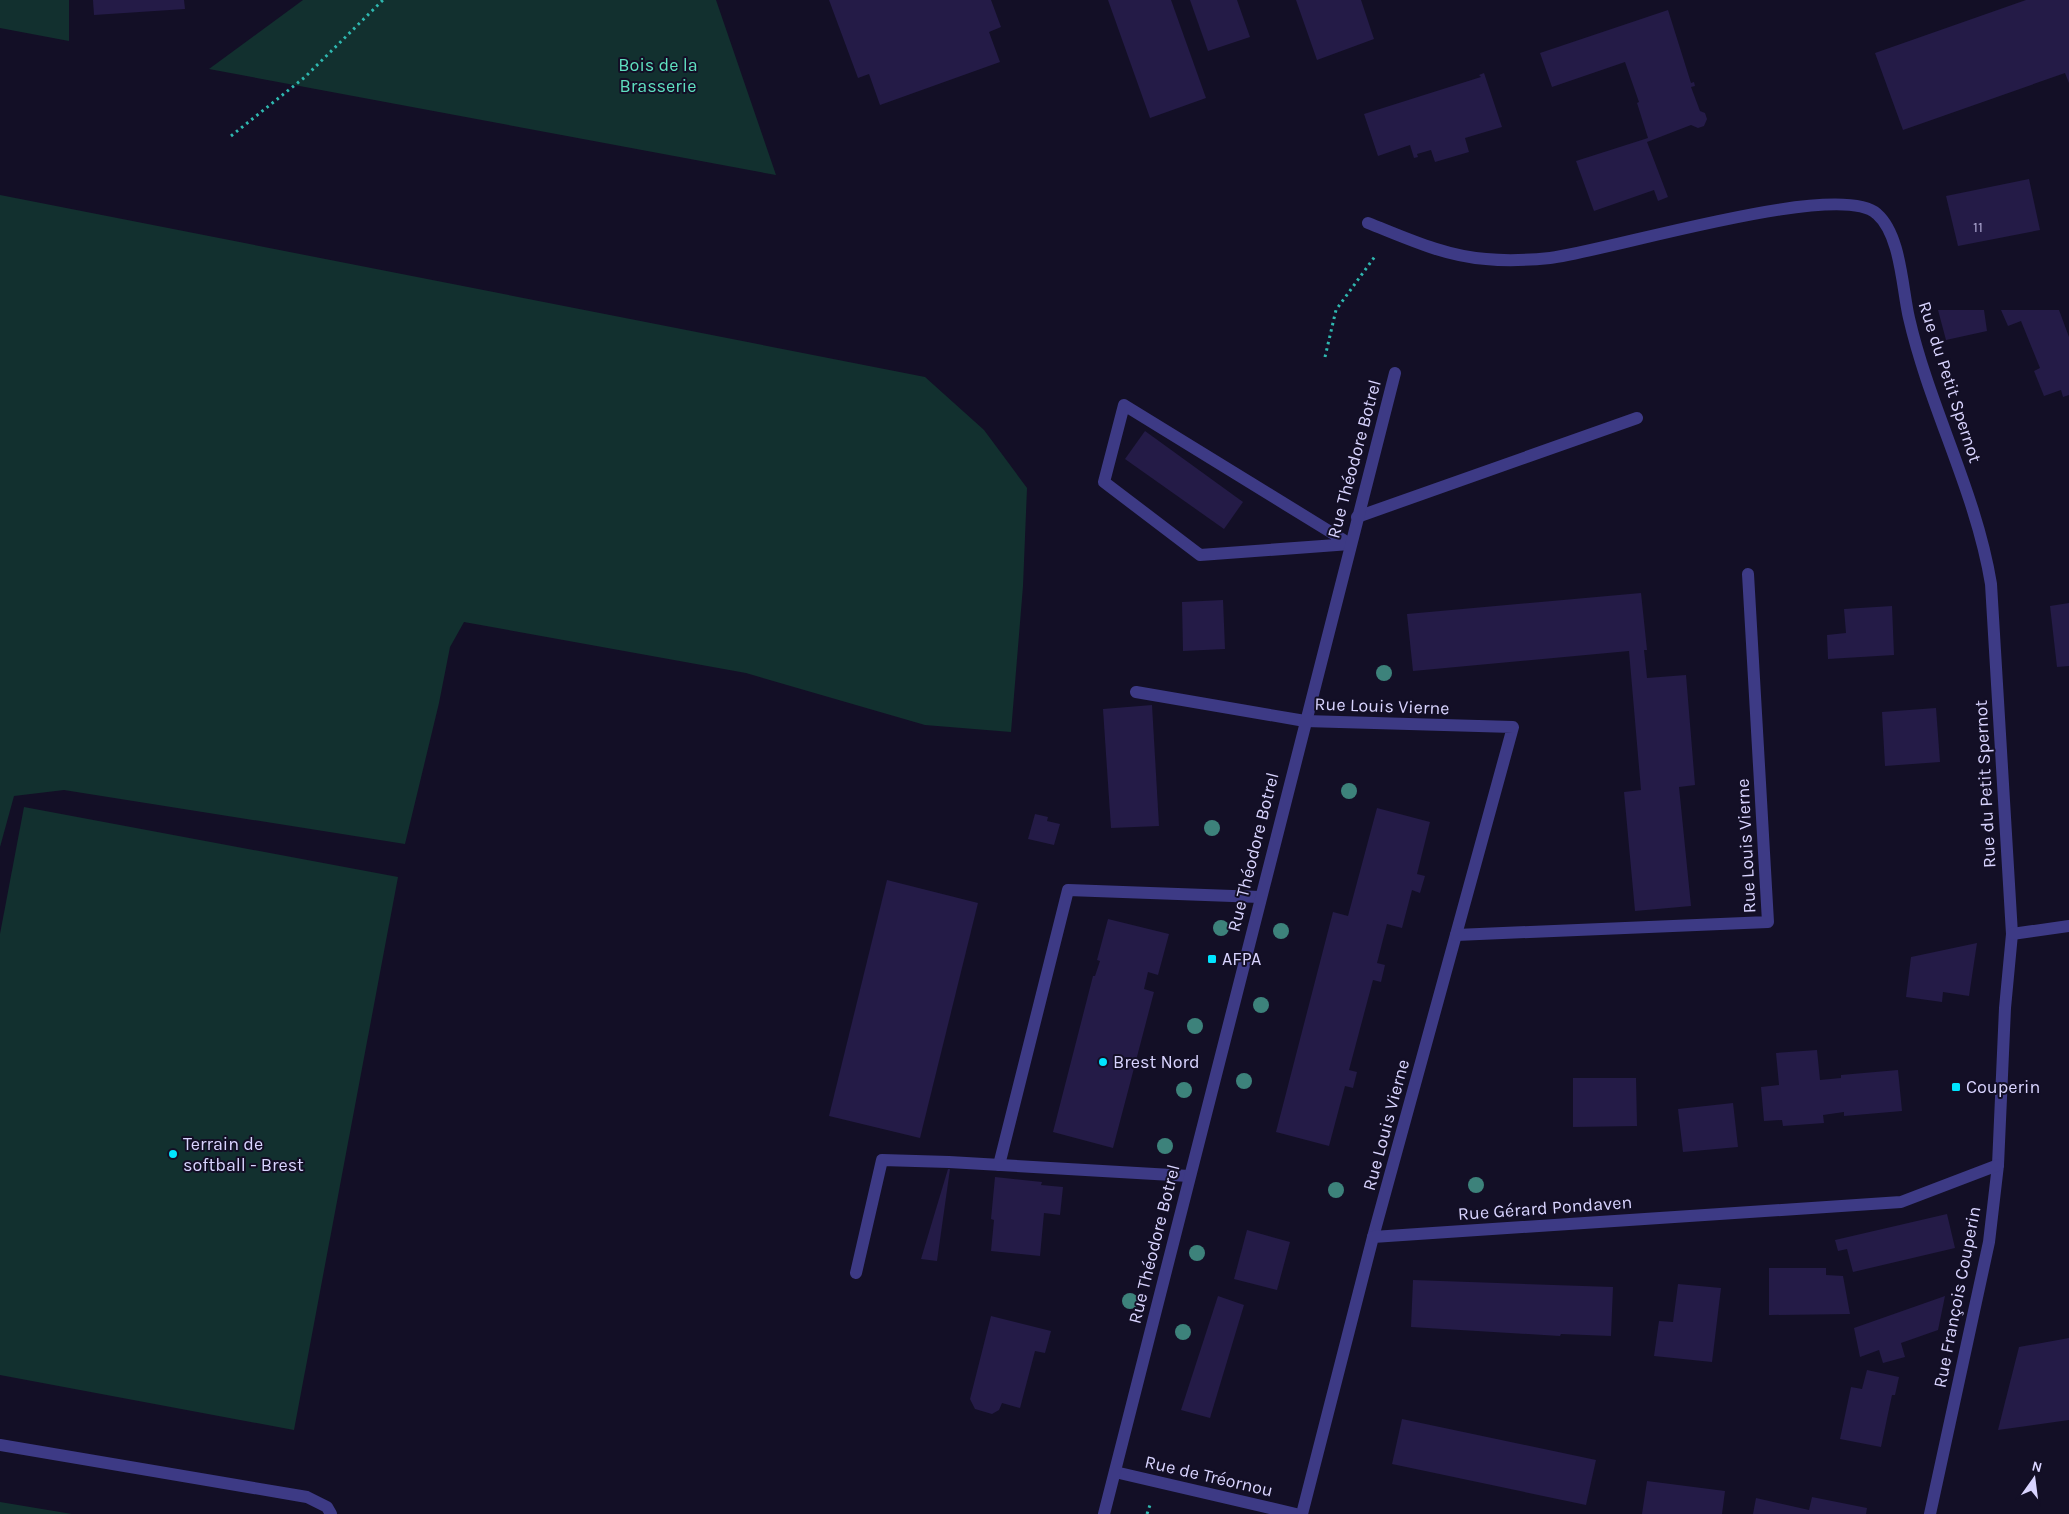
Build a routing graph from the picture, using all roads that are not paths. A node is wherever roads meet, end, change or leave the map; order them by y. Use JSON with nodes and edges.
{"nodes":[{"id":1,"x":1368,"y":223,"type":"dead end"},
{"id":2,"x":1395,"y":373,"type":"dead end"},
{"id":3,"x":1637,"y":418,"type":"dead end"},
{"id":4,"x":1357,"y":517,"type":"junction"},
{"id":5,"x":1350,"y":544,"type":"junction"},
{"id":6,"x":1748,"y":574,"type":"dead end"},
{"id":7,"x":1136,"y":692,"type":"dead end"},
{"id":8,"x":1305,"y":720,"type":"junction"},
{"id":9,"x":1260,"y":897,"type":"junction"},
{"id":10,"x":2069,"y":926,"type":"edge"},
{"id":11,"x":2012,"y":934,"type":"junction"},
{"id":12,"x":1456,"y":935,"type":"junction"},
{"id":13,"x":999,"y":1165,"type":"junction"},
{"id":14,"x":1998,"y":1165,"type":"junction"},
{"id":15,"x":1189,"y":1176,"type":"junction"},
{"id":16,"x":1373,"y":1237,"type":"junction"},
{"id":17,"x":856,"y":1273,"type":"dead end"},
{"id":18,"x":0,"y":1445,"type":"edge"},
{"id":19,"x":1115,"y":1472,"type":"junction"},
{"id":20,"x":331,"y":1514,"type":"edge"},
{"id":21,"x":1104,"y":1514,"type":"edge"},
{"id":22,"x":1296,"y":1514,"type":"edge"},
{"id":23,"x":1302,"y":1514,"type":"edge"},
{"id":24,"x":1930,"y":1514,"type":"edge"}],
"edges":[{"from":1,"to":11,"type":"street","name":"Rue du Petit Spernot"},
{"from":2,"to":4,"type":"street","name":"Rue Théodore Botrel"},
{"from":3,"to":4,"type":"street"},
{"from":4,"to":5,"type":"street","name":"Rue Théodore Botrel"},
{"from":5,"to":5,"type":"street"},
{"from":5,"to":8,"type":"street","name":"Rue Théodore Botrel"},
{"from":6,"to":12,"type":"street","name":"Rue Louis Vierne"},
{"from":7,"to":8,"type":"street"},
{"from":8,"to":9,"type":"street","name":"Rue Théodore Botrel"},
{"from":8,"to":12,"type":"street","name":"Rue Louis Vierne"},
{"from":9,"to":13,"type":"street"},
{"from":9,"to":15,"type":"street","name":"Rue Théodore Botrel"},
{"from":10,"to":11,"type":"street"},
{"from":11,"to":14,"type":"street","name":"Rue François Couperin"},
{"from":12,"to":16,"type":"street","name":"Rue Louis Vierne"},
{"from":13,"to":15,"type":"street"},
{"from":13,"to":17,"type":"street"},
{"from":14,"to":16,"type":"street","name":"Rue Gérard Pondaven"},
{"from":14,"to":24,"type":"street","name":"Rue François Couperin"},
{"from":15,"to":19,"type":"street","name":"Rue Théodore Botrel"},
{"from":16,"to":23,"type":"street"},
{"from":18,"to":20,"type":"street"},
{"from":19,"to":21,"type":"street","name":"Rue Théodore Botrel"},
{"from":19,"to":22,"type":"street","name":"Rue de Tréornou"}]}
